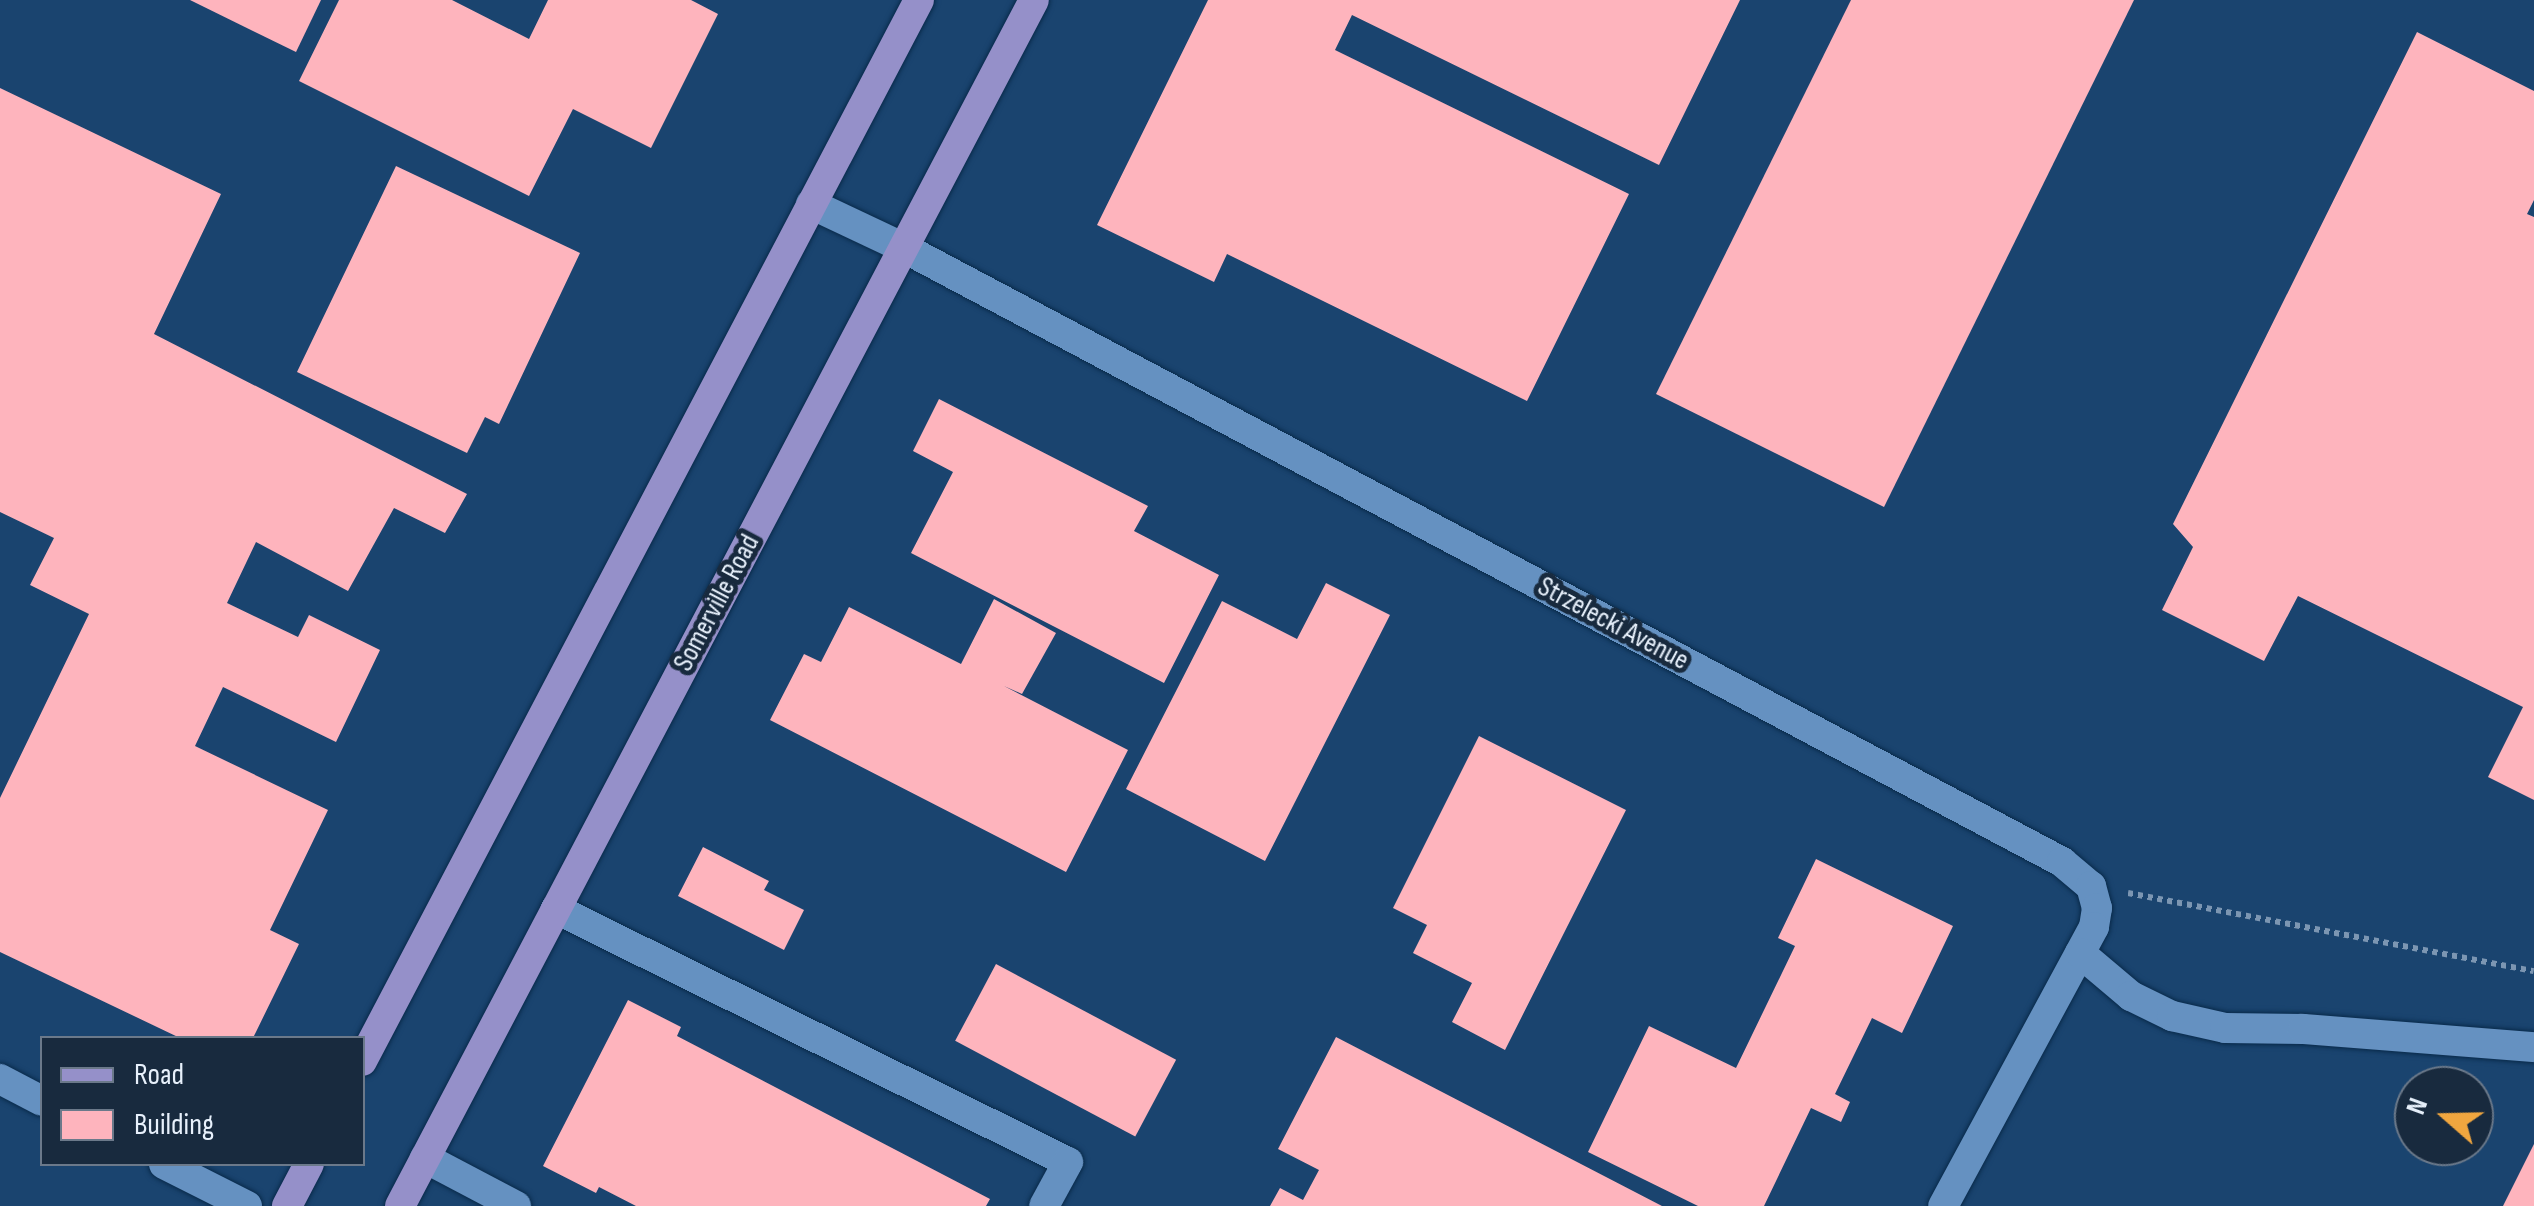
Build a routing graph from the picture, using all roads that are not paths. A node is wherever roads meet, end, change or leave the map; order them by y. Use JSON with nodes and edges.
{"nodes":[{"id":1,"x":919,"y":0,"type":"edge"},
{"id":2,"x":1034,"y":0,"type":"edge"},
{"id":3,"x":811,"y":204,"type":"junction"},
{"id":4,"x":904,"y":248,"type":"junction"},
{"id":5,"x":556,"y":909,"type":"junction"},
{"id":6,"x":2080,"y":953,"type":"junction"},
{"id":7,"x":2534,"y":1047,"type":"edge"},
{"id":8,"x":365,"y":1055,"type":"edge"},
{"id":9,"x":0,"y":1079,"type":"edge"},
{"id":10,"x":40,"y":1100,"type":"edge"},
{"id":11,"x":426,"y":1158,"type":"junction"},
{"id":12,"x":168,"y":1166,"type":"edge"},
{"id":13,"x":308,"y":1166,"type":"edge"},
{"id":14,"x":247,"y":1206,"type":"edge"},
{"id":15,"x":286,"y":1206,"type":"edge"},
{"id":16,"x":400,"y":1206,"type":"edge"},
{"id":17,"x":516,"y":1206,"type":"edge"},
{"id":18,"x":1044,"y":1206,"type":"edge"},
{"id":19,"x":1943,"y":1206,"type":"edge"}],
"edges":[{"from":1,"to":3,"type":"main road"},
{"from":2,"to":4,"type":"main road","name":"Somerville Road"},
{"from":3,"to":4,"type":"street","name":"Strzelecki Avenue"},
{"from":3,"to":8,"type":"main road"},
{"from":4,"to":5,"type":"main road","name":"Somerville Road"},
{"from":4,"to":6,"type":"street","name":"Strzelecki Avenue"},
{"from":5,"to":11,"type":"main road","name":"Somerville Road"},
{"from":5,"to":18,"type":"street"},
{"from":6,"to":7,"type":"street"},
{"from":6,"to":19,"type":"street"},
{"from":9,"to":10,"type":"street"},
{"from":11,"to":16,"type":"main road","name":"Somerville Road"},
{"from":11,"to":17,"type":"street"},
{"from":12,"to":14,"type":"street"},
{"from":13,"to":15,"type":"main road"}]}
